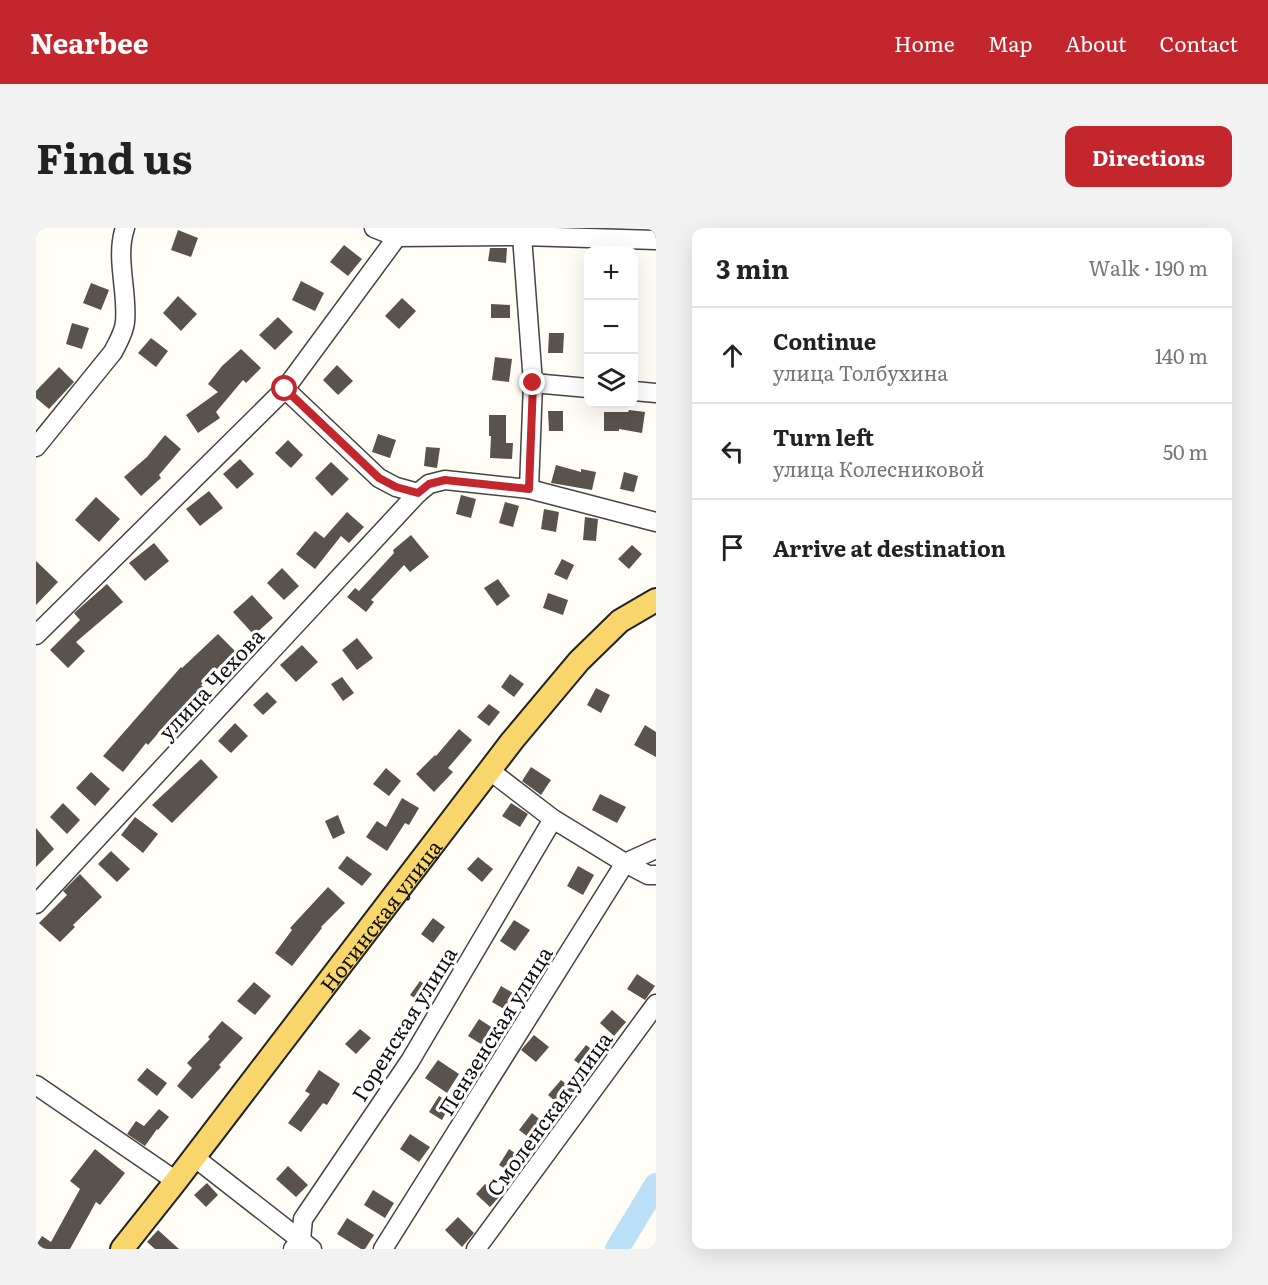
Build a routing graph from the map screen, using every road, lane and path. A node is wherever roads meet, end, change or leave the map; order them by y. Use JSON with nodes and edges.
{"nodes":[{"id":1,"x":125,"y":228,"type":"edge"},
{"id":2,"x":374,"y":228,"type":"edge"},
{"id":3,"x":474,"y":232,"type":"edge"},
{"id":4,"x":522,"y":236,"type":"junction"},
{"id":5,"x":397,"y":237,"type":"junction"},
{"id":6,"x":656,"y":240,"type":"edge"},
{"id":7,"x":533,"y":383,"type":"junction"},
{"id":8,"x":584,"y":388,"type":"edge"},
{"id":9,"x":285,"y":389,"type":"junction"},
{"id":10,"x":638,"y":391,"type":"edge"},
{"id":11,"x":656,"y":393,"type":"edge"},
{"id":12,"x":36,"y":447,"type":"edge"},
{"id":13,"x":529,"y":489,"type":"junction"},
{"id":14,"x":418,"y":493,"type":"junction"},
{"id":15,"x":656,"y":522,"type":"edge"},
{"id":16,"x":654,"y":599,"type":"edge"},
{"id":17,"x":36,"y":635,"type":"edge"},
{"id":18,"x":489,"y":770,"type":"junction"},
{"id":19,"x":553,"y":819,"type":"junction"},
{"id":20,"x":656,"y":849,"type":"edge"},
{"id":21,"x":625,"y":863,"type":"junction"},
{"id":22,"x":656,"y":875,"type":"edge"},
{"id":23,"x":36,"y":904,"type":"edge"},
{"id":24,"x":656,"y":1004,"type":"edge"},
{"id":25,"x":36,"y":1085,"type":"edge"},
{"id":26,"x":194,"y":1156,"type":"junction"},
{"id":27,"x":176,"y":1181,"type":"junction"},
{"id":28,"x":302,"y":1246,"type":"edge"},
{"id":29,"x":122,"y":1249,"type":"edge"},
{"id":30,"x":383,"y":1249,"type":"edge"},
{"id":31,"x":476,"y":1249,"type":"edge"}],
"edges":[{"from":1,"to":12,"type":"street"},
{"from":2,"to":5,"type":"street"},
{"from":3,"to":4,"type":"street"},
{"from":3,"to":5,"type":"street"},
{"from":4,"to":6,"type":"street"},
{"from":4,"to":7,"type":"street"},
{"from":5,"to":9,"type":"street"},
{"from":7,"to":8,"type":"street"},
{"from":7,"to":13,"type":"street"},
{"from":9,"to":14,"type":"street"},
{"from":9,"to":17,"type":"street"},
{"from":10,"to":11,"type":"street"},
{"from":13,"to":14,"type":"street"},
{"from":13,"to":15,"type":"street"},
{"from":14,"to":23,"type":"street","name":"улица Чехова"},
{"from":16,"to":18,"type":"main road","name":"Ногинская улица"},
{"from":18,"to":19,"type":"street"},
{"from":18,"to":26,"type":"main road","name":"Ногинская улица"},
{"from":19,"to":21,"type":"street"},
{"from":19,"to":28,"type":"street","name":"Горенская улица"},
{"from":20,"to":21,"type":"street"},
{"from":21,"to":22,"type":"street"},
{"from":21,"to":30,"type":"street","name":"Пензенская улица"},
{"from":24,"to":31,"type":"street","name":"Смоленская улица"},
{"from":25,"to":27,"type":"street"},
{"from":26,"to":27,"type":"main road","name":"Ногинская улица"},
{"from":26,"to":28,"type":"street"},
{"from":27,"to":29,"type":"main road","name":"Ногинская улица"}]}
